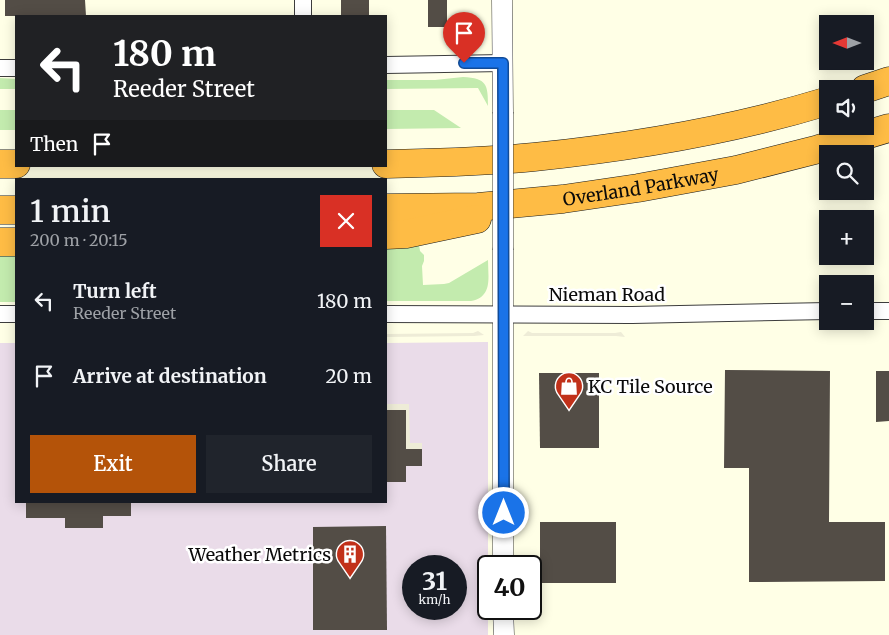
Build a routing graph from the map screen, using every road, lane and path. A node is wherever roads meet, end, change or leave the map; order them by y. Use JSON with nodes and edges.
{"nodes":[{"id":1,"x":303,"y":0,"type":"edge"},
{"id":2,"x":502,"y":0,"type":"edge"},
{"id":3,"x":303,"y":15,"type":"edge"},
{"id":4,"x":503,"y":63,"type":"junction"},
{"id":5,"x":387,"y":65,"type":"edge"},
{"id":6,"x":0,"y":68,"type":"edge"},
{"id":7,"x":15,"y":68,"type":"edge"},
{"id":8,"x":889,"y":82,"type":"edge"},
{"id":9,"x":874,"y":86,"type":"edge"},
{"id":10,"x":819,"y":103,"type":"edge"},
{"id":11,"x":889,"y":128,"type":"edge"},
{"id":12,"x":0,"y":164,"type":"edge"},
{"id":13,"x":15,"y":164,"type":"edge"},
{"id":14,"x":387,"y":164,"type":"edge"},
{"id":15,"x":564,"y":199,"type":"junction"},
{"id":16,"x":387,"y":208,"type":"edge"},
{"id":17,"x":0,"y":210,"type":"edge"},
{"id":18,"x":15,"y":210,"type":"edge"},
{"id":19,"x":387,"y":235,"type":"edge"},
{"id":20,"x":0,"y":242,"type":"edge"},
{"id":21,"x":15,"y":242,"type":"edge"},
{"id":22,"x":819,"y":311,"type":"edge"},
{"id":23,"x":874,"y":311,"type":"edge"},
{"id":24,"x":889,"y":311,"type":"edge"},
{"id":25,"x":0,"y":314,"type":"edge"},
{"id":26,"x":15,"y":314,"type":"edge"},
{"id":27,"x":387,"y":314,"type":"edge"},
{"id":28,"x":503,"y":314,"type":"junction"},
{"id":29,"x":504,"y":555,"type":"edge"},
{"id":30,"x":504,"y":620,"type":"edge"},
{"id":31,"x":504,"y":635,"type":"edge"}],
"edges":[{"from":1,"to":3,"type":"street"},
{"from":2,"to":4,"type":"street"},
{"from":4,"to":5,"type":"street"},
{"from":4,"to":28,"type":"street","bridge":true},
{"from":6,"to":7,"type":"street"},
{"from":8,"to":9,"type":"highway"},
{"from":10,"to":14,"type":"highway"},
{"from":11,"to":15,"type":"highway","name":"Overland Parkway"},
{"from":12,"to":13,"type":"highway"},
{"from":15,"to":16,"type":"highway","name":"Overland Parkway"},
{"from":15,"to":19,"type":"highway"},
{"from":17,"to":18,"type":"highway"},
{"from":20,"to":21,"type":"highway"},
{"from":22,"to":28,"type":"street","name":"Nieman Road"},
{"from":23,"to":24,"type":"street"},
{"from":25,"to":26,"type":"street"},
{"from":27,"to":28,"type":"street","name":"Nieman Road"},
{"from":28,"to":29,"type":"street"},
{"from":30,"to":31,"type":"street"}]}
